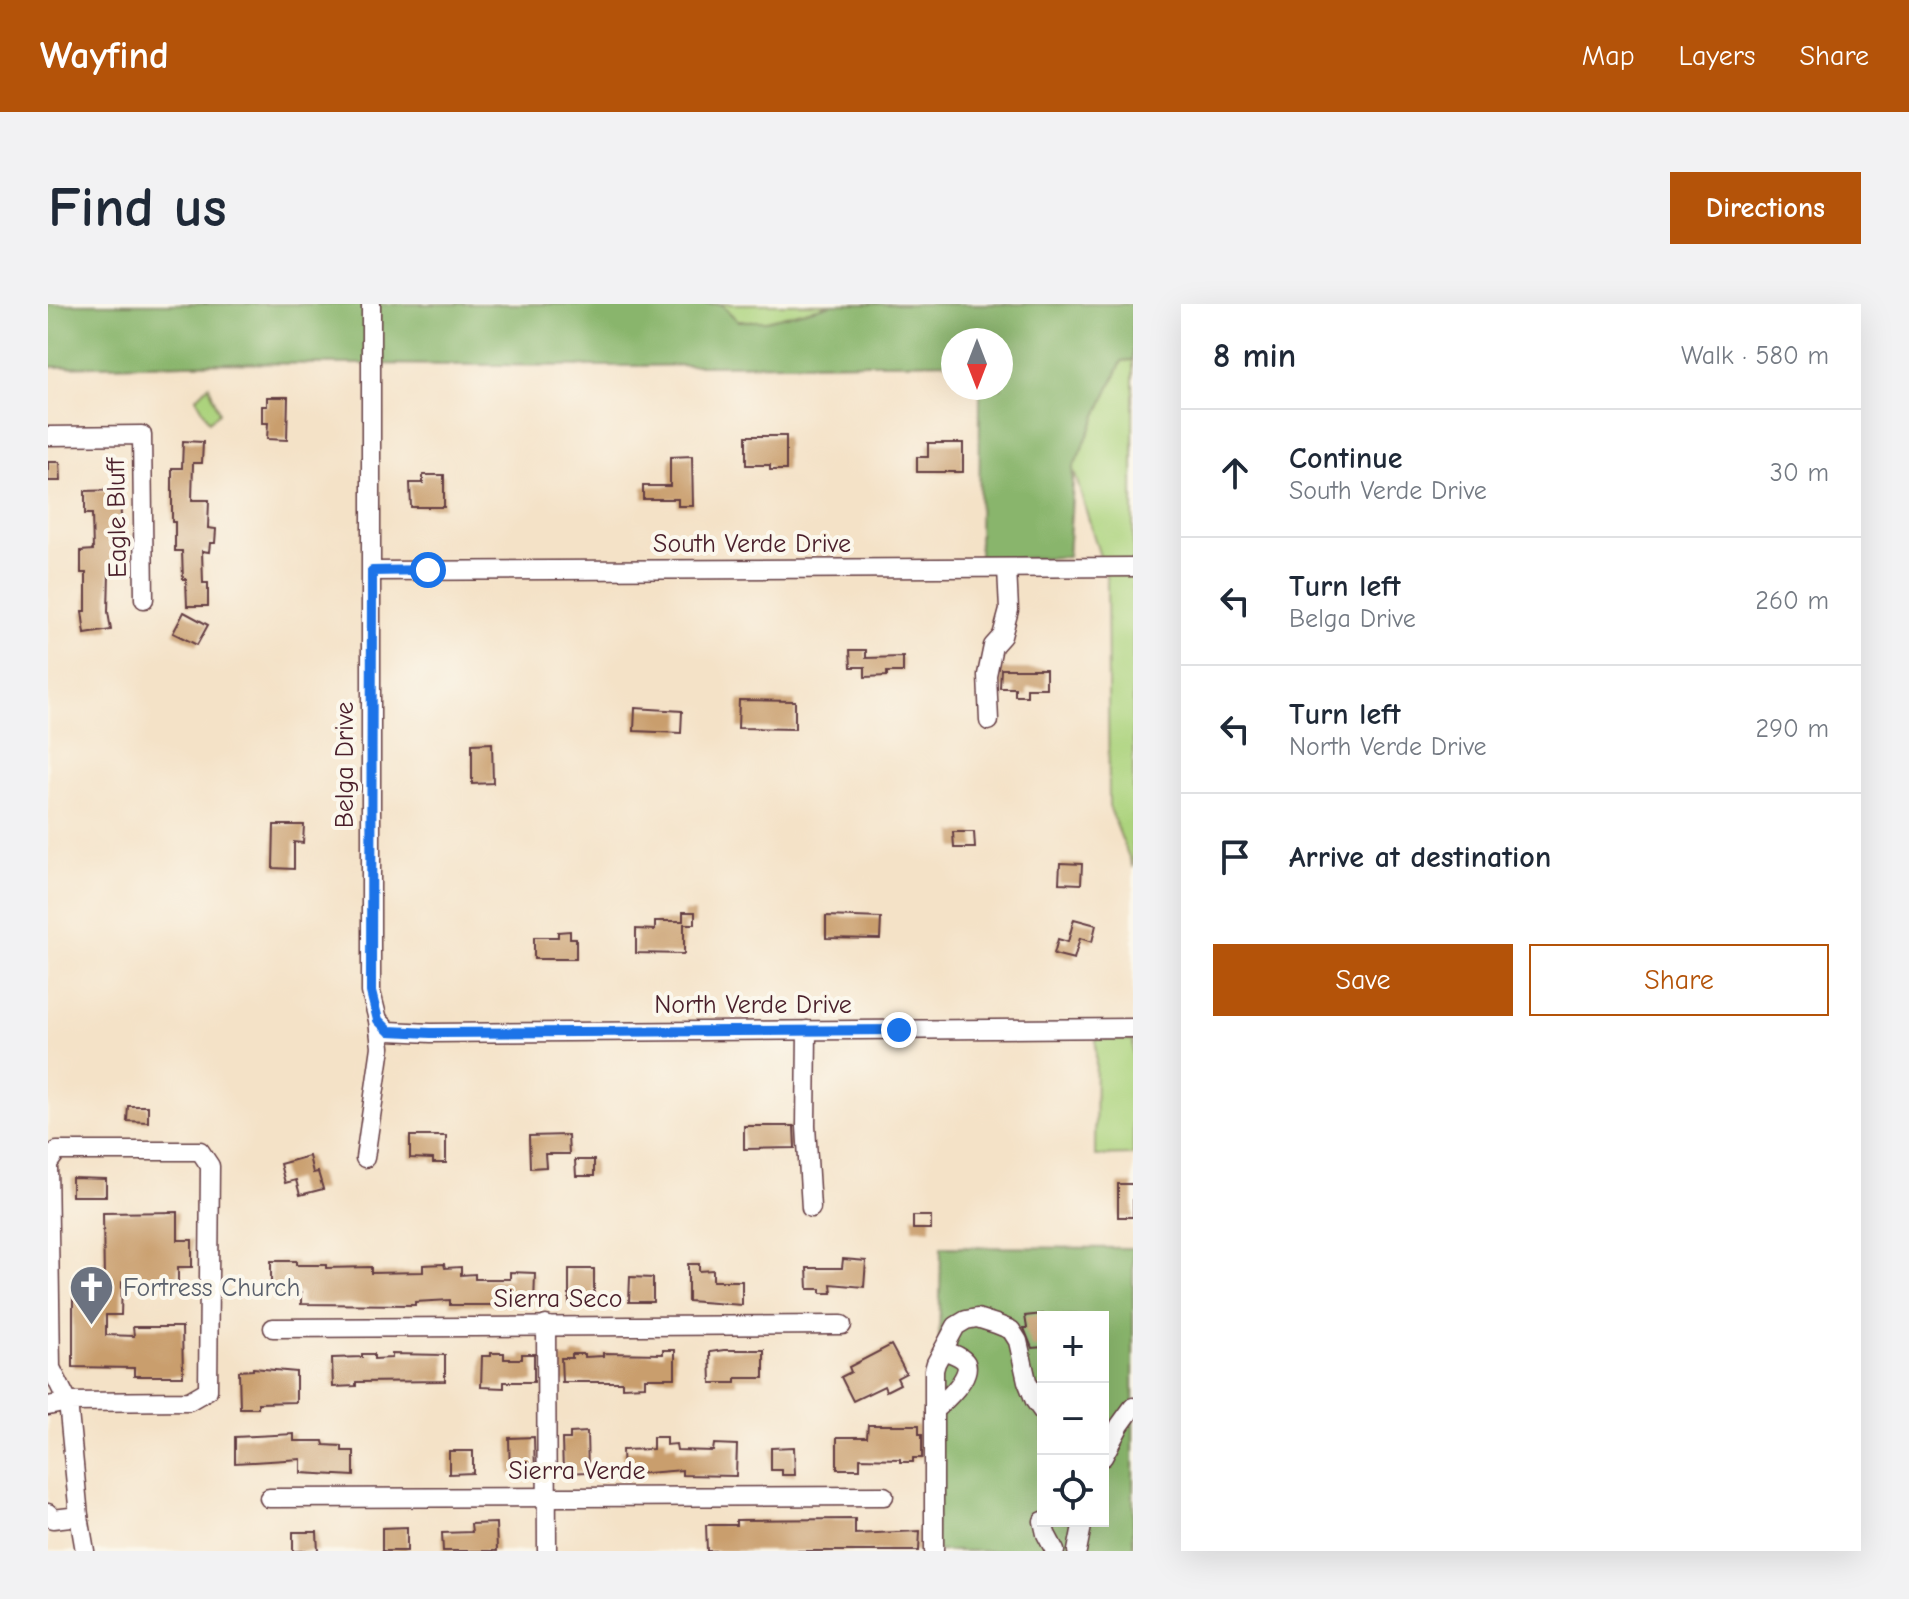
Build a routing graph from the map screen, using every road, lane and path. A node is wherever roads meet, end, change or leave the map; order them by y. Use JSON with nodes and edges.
{"nodes":[{"id":1,"x":371,"y":304,"type":"edge"},
{"id":2,"x":48,"y":436,"type":"edge"},
{"id":3,"x":1133,"y":567,"type":"edge"},
{"id":4,"x":1007,"y":568,"type":"junction"},
{"id":5,"x":372,"y":571,"type":"junction"},
{"id":6,"x":144,"y":599,"type":"dead end"},
{"id":7,"x":989,"y":721,"type":"dead end"},
{"id":8,"x":378,"y":1020,"type":"junction"},
{"id":9,"x":1133,"y":1028,"type":"edge"},
{"id":10,"x":807,"y":1030,"type":"junction"},
{"id":11,"x":365,"y":1158,"type":"dead end"},
{"id":12,"x":811,"y":1208,"type":"dead end"},
{"id":13,"x":546,"y":1325,"type":"junction"},
{"id":14,"x":842,"y":1325,"type":"dead end"},
{"id":15,"x":273,"y":1328,"type":"dead end"},
{"id":16,"x":943,"y":1350,"type":"junction"},
{"id":17,"x":68,"y":1402,"type":"junction"},
{"id":18,"x":1037,"y":1404,"type":"edge"},
{"id":19,"x":48,"y":1406,"type":"edge"},
{"id":20,"x":1133,"y":1407,"type":"edge"},
{"id":21,"x":934,"y":1410,"type":"junction"},
{"id":22,"x":1104,"y":1455,"type":"edge"},
{"id":23,"x":884,"y":1496,"type":"dead end"},
{"id":24,"x":548,"y":1497,"type":"junction"},
{"id":25,"x":269,"y":1498,"type":"dead end"},
{"id":26,"x":48,"y":1513,"type":"edge"},
{"id":27,"x":79,"y":1516,"type":"junction"},
{"id":28,"x":1045,"y":1527,"type":"edge"},
{"id":29,"x":1082,"y":1527,"type":"edge"},
{"id":30,"x":85,"y":1551,"type":"edge"},
{"id":31,"x":547,"y":1551,"type":"edge"},
{"id":32,"x":934,"y":1551,"type":"edge"},
{"id":33,"x":1055,"y":1551,"type":"edge"},
{"id":34,"x":1077,"y":1551,"type":"edge"}],
"edges":[{"from":1,"to":5,"type":"street","name":"Belga Drive"},
{"from":2,"to":6,"type":"street","name":"Eagle Bluff"},
{"from":3,"to":4,"type":"street","name":"South Verde Drive"},
{"from":4,"to":5,"type":"street","name":"South Verde Drive"},
{"from":4,"to":7,"type":"street"},
{"from":5,"to":8,"type":"street","name":"Belga Drive"},
{"from":8,"to":10,"type":"street","name":"North Verde Drive"},
{"from":8,"to":11,"type":"street","name":"Belga Drive"},
{"from":9,"to":10,"type":"street","name":"North Verde Drive"},
{"from":10,"to":12,"type":"street"},
{"from":13,"to":14,"type":"street","name":"Sierra Seco"},
{"from":13,"to":15,"type":"street","name":"Sierra Seco"},
{"from":13,"to":24,"type":"street"},
{"from":16,"to":18,"type":"street"},
{"from":16,"to":21,"type":"street"},
{"from":16,"to":21,"type":"street"},
{"from":17,"to":17,"type":"street"},
{"from":17,"to":19,"type":"street"},
{"from":17,"to":27,"type":"street"},
{"from":20,"to":22,"type":"street"},
{"from":21,"to":32,"type":"street"},
{"from":23,"to":24,"type":"street","name":"Sierra Verde"},
{"from":24,"to":25,"type":"street","name":"Sierra Verde"},
{"from":24,"to":31,"type":"street"},
{"from":26,"to":27,"type":"street"},
{"from":27,"to":30,"type":"street"},
{"from":28,"to":33,"type":"street"},
{"from":29,"to":34,"type":"street"}]}
